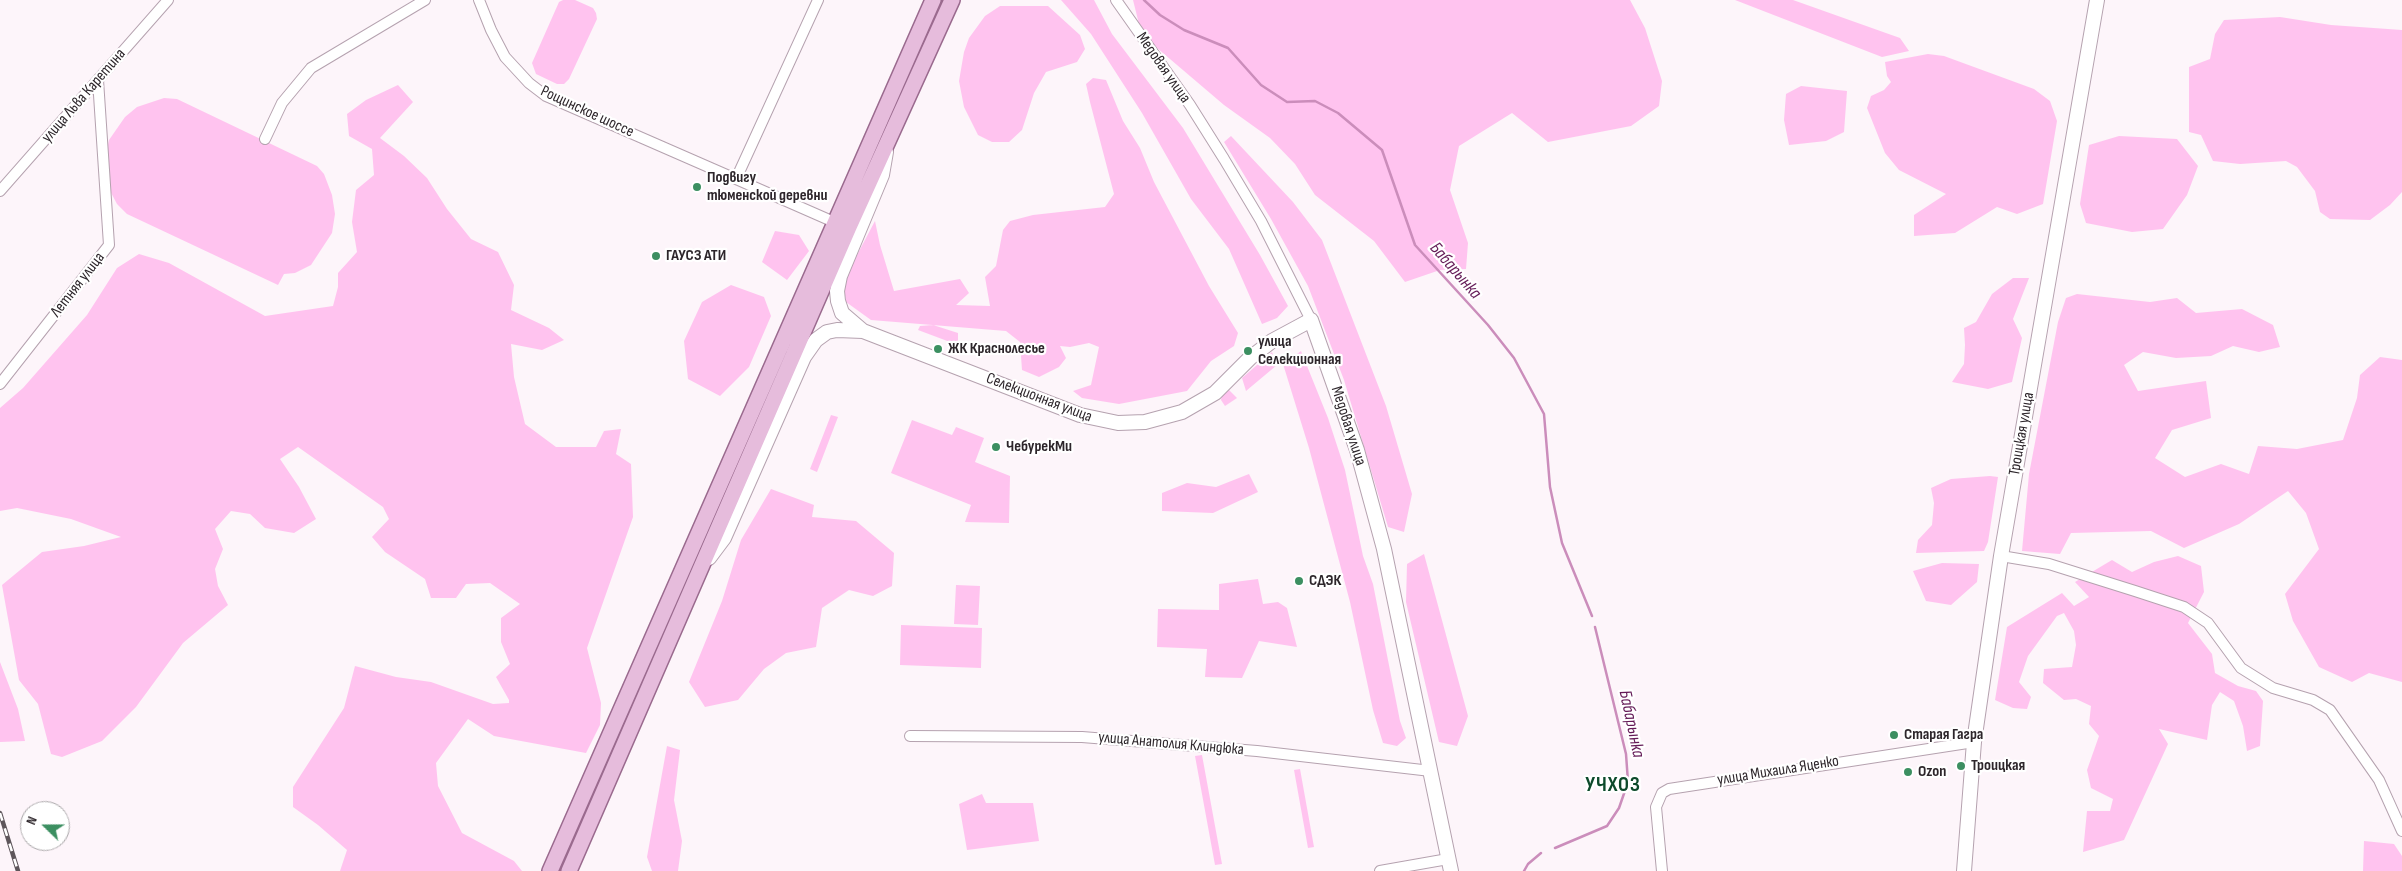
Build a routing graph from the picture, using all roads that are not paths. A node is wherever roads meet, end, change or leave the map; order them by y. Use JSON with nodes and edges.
{"nodes":[{"id":1,"x":168,"y":0,"type":"edge"},
{"id":2,"x":425,"y":0,"type":"edge"},
{"id":3,"x":479,"y":0,"type":"edge"},
{"id":4,"x":818,"y":0,"type":"edge"},
{"id":5,"x":925,"y":0,"type":"edge"},
{"id":6,"x":933,"y":0,"type":"edge"},
{"id":7,"x":952,"y":0,"type":"edge"},
{"id":8,"x":961,"y":0,"type":"edge"},
{"id":9,"x":1116,"y":0,"type":"edge"},
{"id":10,"x":2097,"y":0,"type":"edge"},
{"id":11,"x":98,"y":80,"type":"junction"},
{"id":12,"x":881,"y":114,"type":"junction"},
{"id":13,"x":889,"y":138,"type":"junction"},
{"id":14,"x":265,"y":139,"type":"dead end"},
{"id":15,"x":736,"y":179,"type":"junction"},
{"id":16,"x":0,"y":191,"type":"edge"},
{"id":17,"x":834,"y":222,"type":"junction"},
{"id":18,"x":1311,"y":320,"type":"junction"},
{"id":19,"x":863,"y":331,"type":"junction"},
{"id":20,"x":0,"y":384,"type":"edge"},
{"id":21,"x":2001,"y":556,"type":"junction"},
{"id":22,"x":697,"y":575,"type":"junction"},
{"id":23,"x":910,"y":736,"type":"dead end"},
{"id":24,"x":1974,"y":742,"type":"junction"},
{"id":25,"x":1431,"y":771,"type":"junction"},
{"id":26,"x":2402,"y":831,"type":"edge"},
{"id":27,"x":1450,"y":865,"type":"edge"},
{"id":28,"x":550,"y":871,"type":"edge"},
{"id":29,"x":569,"y":871,"type":"edge"},
{"id":30,"x":1380,"y":871,"type":"edge"},
{"id":31,"x":1662,"y":871,"type":"edge"},
{"id":32,"x":1964,"y":871,"type":"edge"}],
"edges":[{"from":1,"to":11,"type":"street","name":"улица Льва Каретина"},
{"from":2,"to":14,"type":"street"},
{"from":3,"to":15,"type":"street","name":"Рощинское шоссе"},
{"from":4,"to":15,"type":"street"},
{"from":5,"to":12,"type":"main road"},
{"from":6,"to":12,"type":"main road"},
{"from":7,"to":13,"type":"main road"},
{"from":8,"to":13,"type":"main road"},
{"from":9,"to":18,"type":"street","name":"Медовая улица"},
{"from":10,"to":21,"type":"street","name":"Троицкая улица"},
{"from":11,"to":16,"type":"street","name":"улица Льва Каретина"},
{"from":11,"to":20,"type":"street","name":"Летняя улица"},
{"from":12,"to":17,"type":"main road"},
{"from":13,"to":19,"type":"street"},
{"from":13,"to":22,"type":"main road"},
{"from":15,"to":17,"type":"street","name":"Рощинское шоссе"},
{"from":17,"to":28,"type":"main road"},
{"from":18,"to":19,"type":"street","name":"Селекционная улица"},
{"from":18,"to":25,"type":"street","name":"Медовая улица"},
{"from":19,"to":22,"type":"street"},
{"from":21,"to":24,"type":"street","name":"Троицкая улица"},
{"from":21,"to":26,"type":"street"},
{"from":22,"to":29,"type":"main road"},
{"from":23,"to":25,"type":"street","name":"улица Анатолия Клиндюка"},
{"from":24,"to":31,"type":"street","name":"улица Михаила Яценко"},
{"from":24,"to":32,"type":"street","name":"Троицкая улица"},
{"from":25,"to":27,"type":"street","name":"Медовая улица"},
{"from":27,"to":30,"type":"street"}]}
